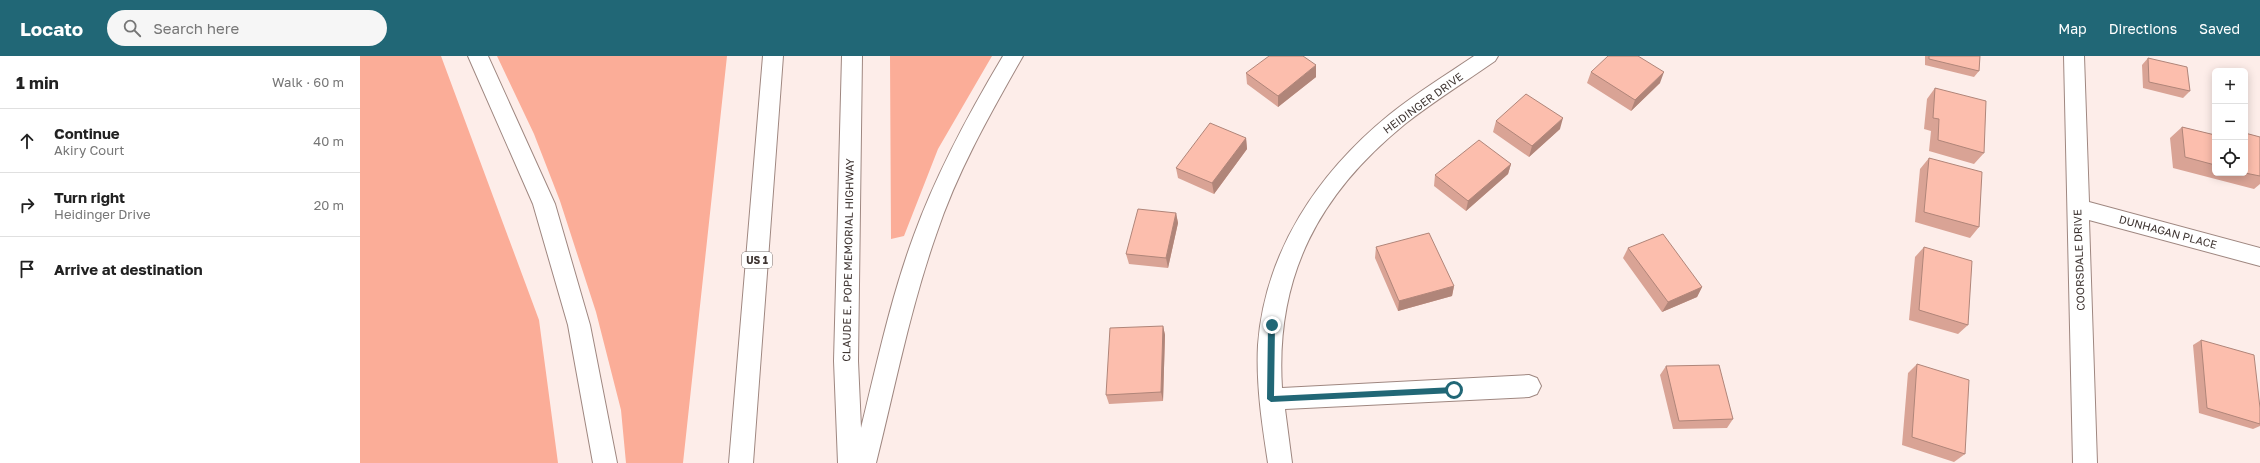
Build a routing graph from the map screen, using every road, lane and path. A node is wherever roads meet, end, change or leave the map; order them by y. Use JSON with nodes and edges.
{"nodes":[{"id":1,"x":478,"y":56,"type":"edge"},
{"id":2,"x":773,"y":56,"type":"edge"},
{"id":3,"x":852,"y":56,"type":"edge"},
{"id":4,"x":1013,"y":56,"type":"edge"},
{"id":5,"x":1488,"y":56,"type":"edge"},
{"id":6,"x":2074,"y":56,"type":"edge"},
{"id":7,"x":2077,"y":208,"type":"junction"},
{"id":8,"x":2260,"y":256,"type":"edge"},
{"id":9,"x":1529,"y":386,"type":"dead end"},
{"id":10,"x":1271,"y":399,"type":"junction"},
{"id":11,"x":605,"y":463,"type":"edge"},
{"id":12,"x":741,"y":463,"type":"edge"},
{"id":13,"x":850,"y":463,"type":"edge"},
{"id":14,"x":864,"y":463,"type":"edge"},
{"id":15,"x":1280,"y":463,"type":"edge"},
{"id":16,"x":2085,"y":463,"type":"edge"}],
"edges":[{"from":1,"to":11,"type":"main road"},
{"from":2,"to":12,"type":"main road","number":"US 1"},
{"from":3,"to":13,"type":"main road","name":"CLAUDE E. POPE MEMORIAL HIGHWAY"},
{"from":4,"to":14,"type":"main road"},
{"from":5,"to":10,"type":"main road","name":"HEIDINGER DRIVE"},
{"from":6,"to":7,"type":"main road","name":"COORSDALE DRIVE"},
{"from":7,"to":8,"type":"main road","name":"DUNHAGAN PLACE"},
{"from":7,"to":16,"type":"main road","name":"COORSDALE DRIVE"},
{"from":9,"to":10,"type":"main road"},
{"from":10,"to":15,"type":"main road","name":"HEIDINGER DRIVE"}]}
